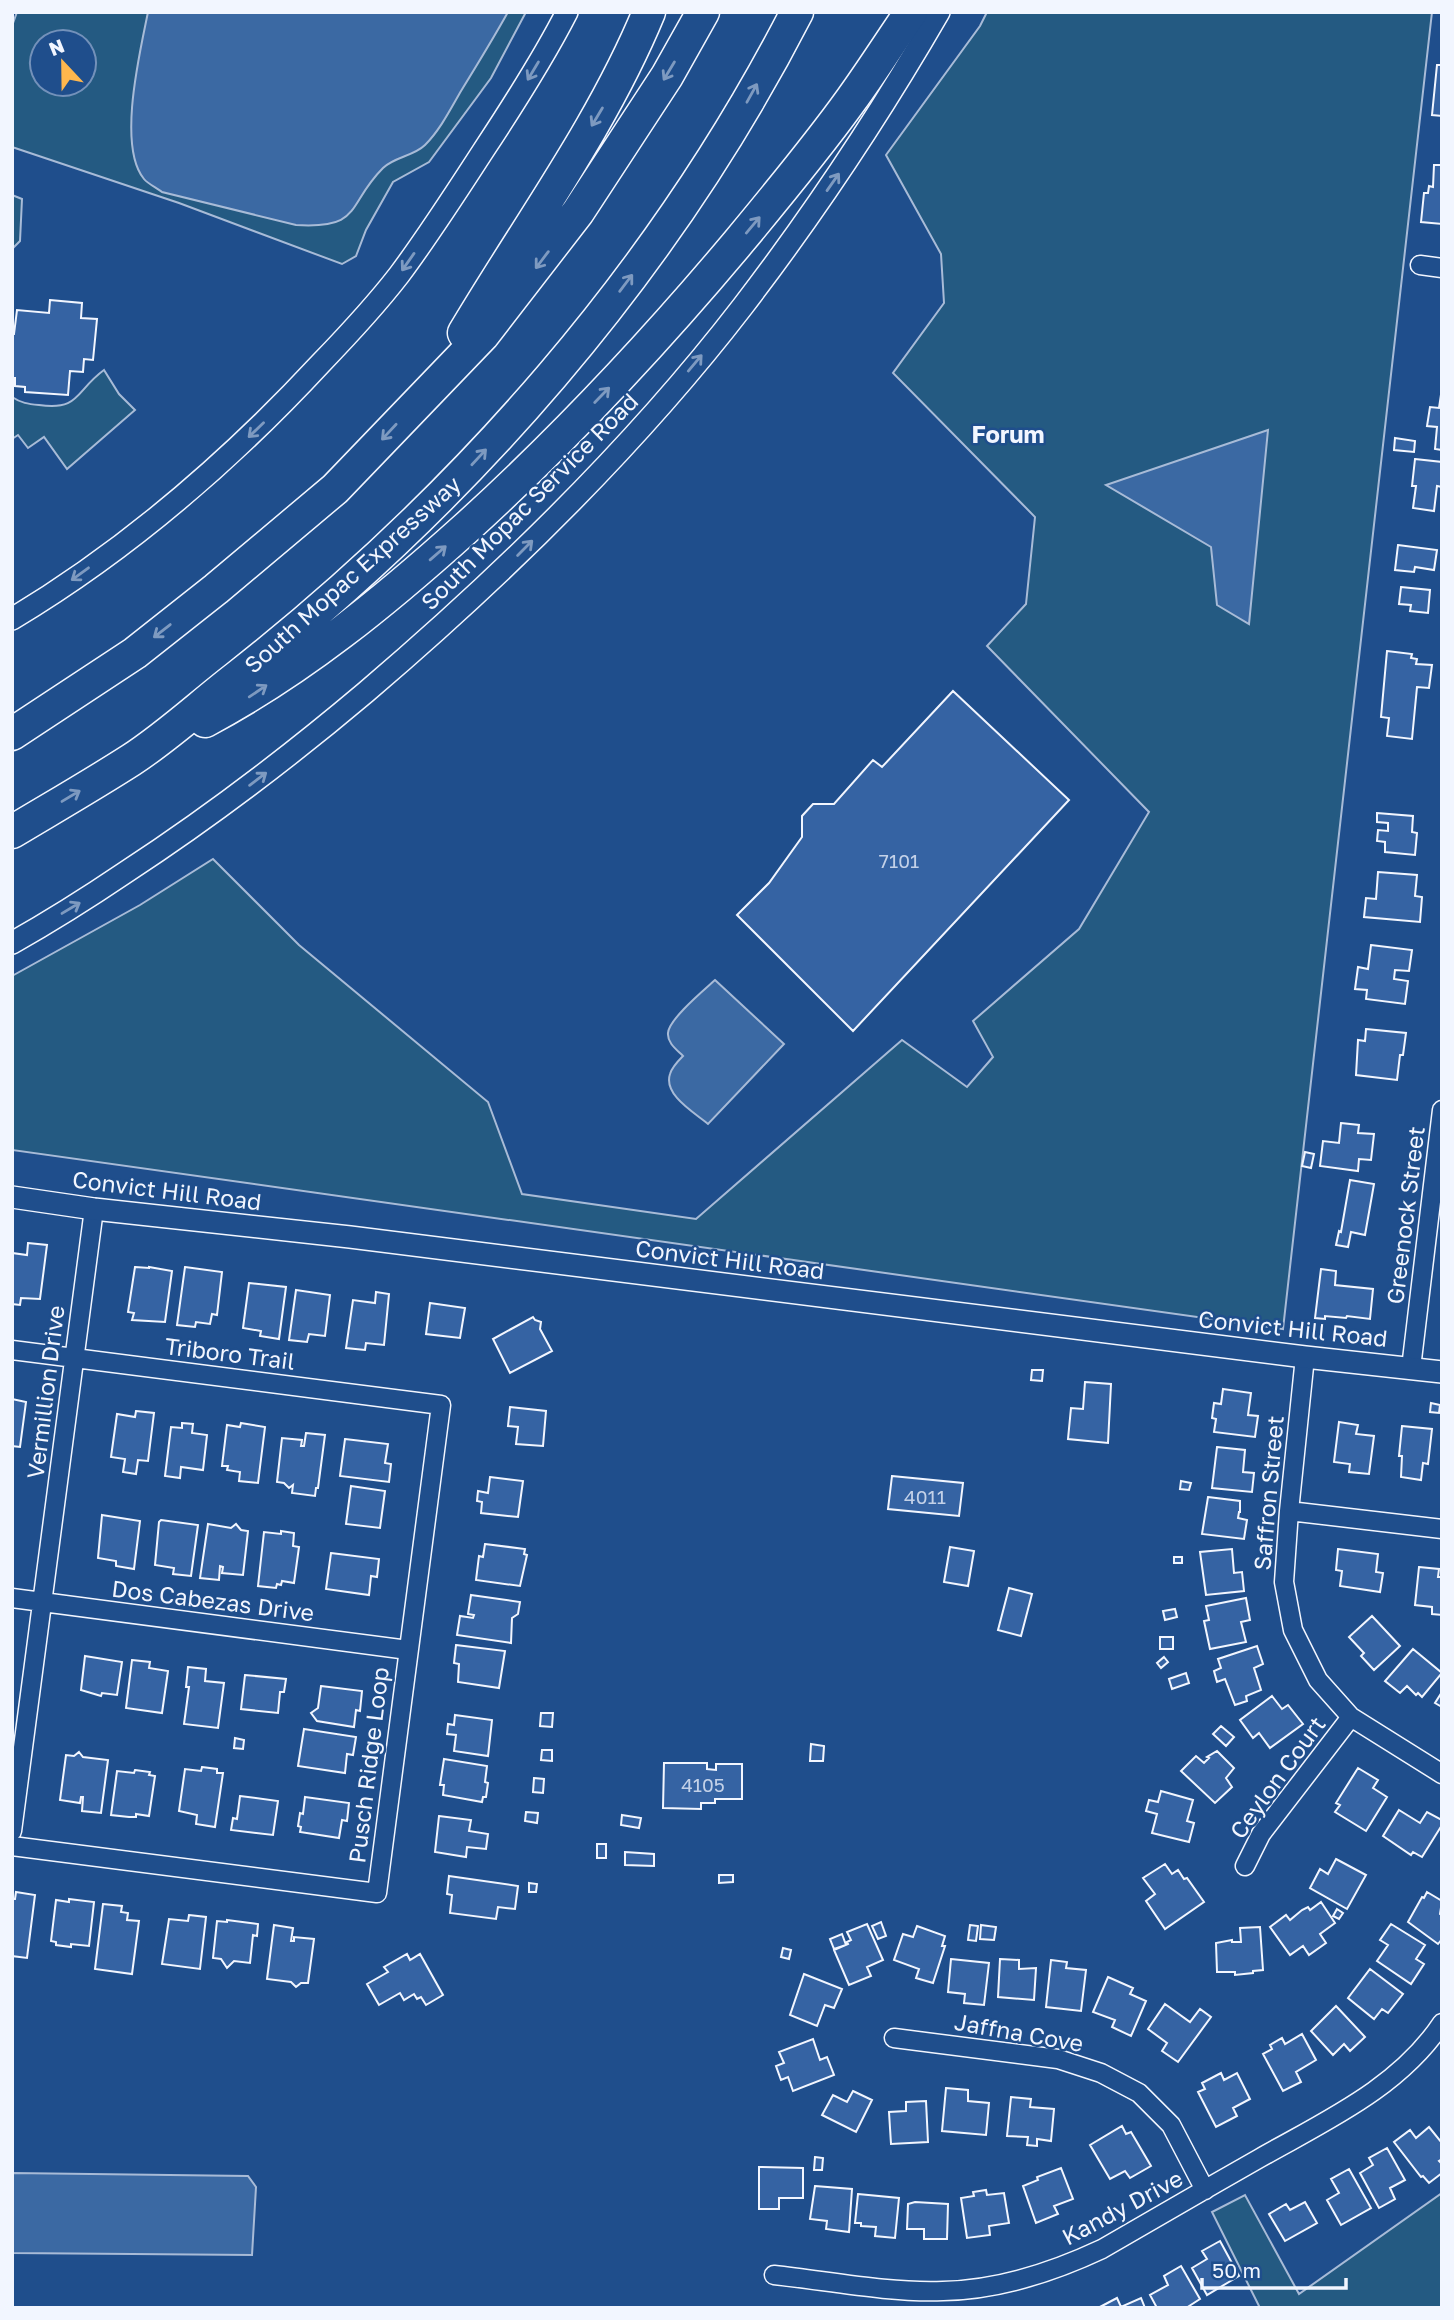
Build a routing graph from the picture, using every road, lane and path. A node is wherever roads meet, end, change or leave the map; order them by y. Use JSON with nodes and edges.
{"nodes":[{"id":1,"x":567,"y":12,"type":"edge"},
{"id":2,"x":649,"y":12,"type":"edge"},
{"id":3,"x":703,"y":12,"type":"edge"},
{"id":4,"x":797,"y":12,"type":"edge"},
{"id":5,"x":911,"y":12,"type":"edge"},
{"id":6,"x":939,"y":12,"type":"edge"},
{"id":7,"x":1420,"y":265,"type":"dead end"},
{"id":8,"x":1442,"y":268,"type":"edge"},
{"id":9,"x":436,"y":382,"type":"junction"},
{"id":10,"x":12,"y":619,"type":"edge"},
{"id":11,"x":12,"y":734,"type":"edge"},
{"id":12,"x":133,"y":759,"type":"junction"},
{"id":13,"x":12,"y":832,"type":"edge"},
{"id":14,"x":12,"y":943,"type":"edge"},
{"id":15,"x":1442,"y":1110,"type":"edge"},
{"id":16,"x":12,"y":1197,"type":"edge"},
{"id":17,"x":94,"y":1209,"type":"junction"},
{"id":18,"x":12,"y":1350,"type":"edge"},
{"id":19,"x":1305,"y":1357,"type":"junction"},
{"id":20,"x":75,"y":1358,"type":"junction"},
{"id":21,"x":1411,"y":1368,"type":"junction"},
{"id":22,"x":1442,"y":1372,"type":"edge"},
{"id":23,"x":441,"y":1405,"type":"joint"},
{"id":24,"x":1289,"y":1511,"type":"junction"},
{"id":25,"x":1442,"y":1528,"type":"edge"},
{"id":26,"x":12,"y":1598,"type":"edge"},
{"id":27,"x":43,"y":1602,"type":"junction"},
{"id":28,"x":408,"y":1650,"type":"junction"},
{"id":29,"x":1351,"y":1717,"type":"junction"},
{"id":30,"x":1442,"y":1774,"type":"edge"},
{"id":31,"x":12,"y":1831,"type":"edge"},
{"id":32,"x":12,"y":1846,"type":"edge"},
{"id":33,"x":1245,"y":1866,"type":"dead end"},
{"id":34,"x":1442,"y":2023,"type":"edge"},
{"id":35,"x":894,"y":2038,"type":"dead end"},
{"id":36,"x":1205,"y":2190,"type":"junction"},
{"id":37,"x":774,"y":2276,"type":"dead end"}],
"edges":[{"from":1,"to":10,"type":"street","one_way":true},
{"from":2,"to":9,"type":"highway","one_way":true},
{"from":3,"to":9,"type":"highway","one_way":true},
{"from":12,"to":4,"type":"highway","name":"South Mopac Expressway","one_way":true},
{"from":12,"to":5,"type":"highway","one_way":true},
{"from":14,"to":6,"type":"street","name":"South Mopac Service Road","one_way":true},
{"from":7,"to":8,"type":"street"},
{"from":9,"to":11,"type":"highway","one_way":true},
{"from":13,"to":12,"type":"highway","name":"South Mopac Expressway","one_way":true},
{"from":15,"to":21,"type":"street","name":"Greenock Street"},
{"from":16,"to":17,"type":"street","name":"Convict Hill Road"},
{"from":17,"to":19,"type":"street","name":"Convict Hill Road"},
{"from":17,"to":20,"type":"street","name":"Vermillion Drive"},
{"from":18,"to":20,"type":"street","name":"Triboro Trail"},
{"from":19,"to":21,"type":"street","name":"Convict Hill Road"},
{"from":19,"to":24,"type":"street","name":"Saffron Street"},
{"from":20,"to":23,"type":"street","name":"Triboro Trail"},
{"from":20,"to":27,"type":"street","name":"Vermillion Drive"},
{"from":21,"to":22,"type":"street","name":"Convict Hill Road"},
{"from":23,"to":28,"type":"street","name":"Pusch Ridge Loop"},
{"from":24,"to":25,"type":"street"},
{"from":24,"to":29,"type":"street","name":"Saffron Street"},
{"from":26,"to":27,"type":"street","name":"Dos Cabezas Drive"},
{"from":27,"to":28,"type":"street","name":"Dos Cabezas Drive"},
{"from":27,"to":31,"type":"street","name":"Vermillion Drive"},
{"from":28,"to":32,"type":"street","name":"Pusch Ridge Loop"},
{"from":29,"to":30,"type":"street","name":"Saffron Street"},
{"from":29,"to":33,"type":"street","name":"Ceylon Court"},
{"from":34,"to":36,"type":"street","name":"Kandy Drive"},
{"from":35,"to":36,"type":"street","name":"Jaffna Cove"},
{"from":36,"to":37,"type":"street","name":"Kandy Drive"}]}
